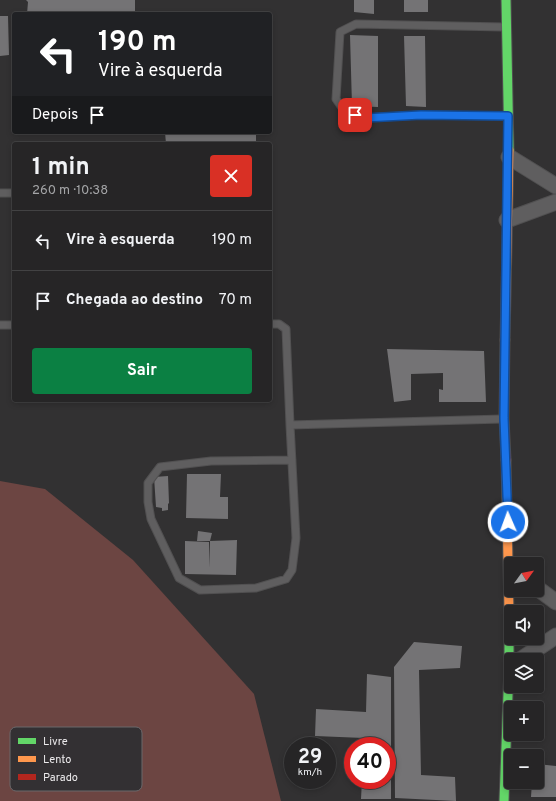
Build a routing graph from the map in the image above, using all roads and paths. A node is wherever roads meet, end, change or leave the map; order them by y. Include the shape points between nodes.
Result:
1 (506, 0) edge
2 (506, 27) junction
3 (508, 116) junction
4 (509, 157) junction
5 (556, 186) edge
6 (0, 193) edge
7 (12, 193) edge
8 (556, 202) edge
9 (507, 220) junction
10 (272, 324) edge
11 (0, 325) edge
12 (12, 325) edge
13 (504, 418) junction
14 (290, 425) junction
15 (292, 460) junction
16 (509, 551) junction
17 (513, 557) edge
18 (544, 593) edge
19 (556, 602) edge
20 (556, 636) edge
21 (513, 653) edge
22 (530, 653) edge
23 (511, 693) edge
24 (504, 801) edge

1 - 2 street
2 - 3 street
2 - 3 lane via 356,24 340,32 336,99 345,112 365,118 421,115
3 - 4 street
4 - 5 street
4 - 9 street
6 - 7 lane
8 - 9 street
9 - 13 street
10 - 14 lane via 279,324 286,329
11 - 12 lane
13 - 14 lane
13 - 16 street
14 - 15 lane
15 - 15 lane via 296,538 292,570 286,579 256,588 200,590 179,578 151,519 148,502 148,483 160,467 211,461
16 - 17 street
16 - 21 street
18 - 19 street
20 - 22 street
23 - 24 street

